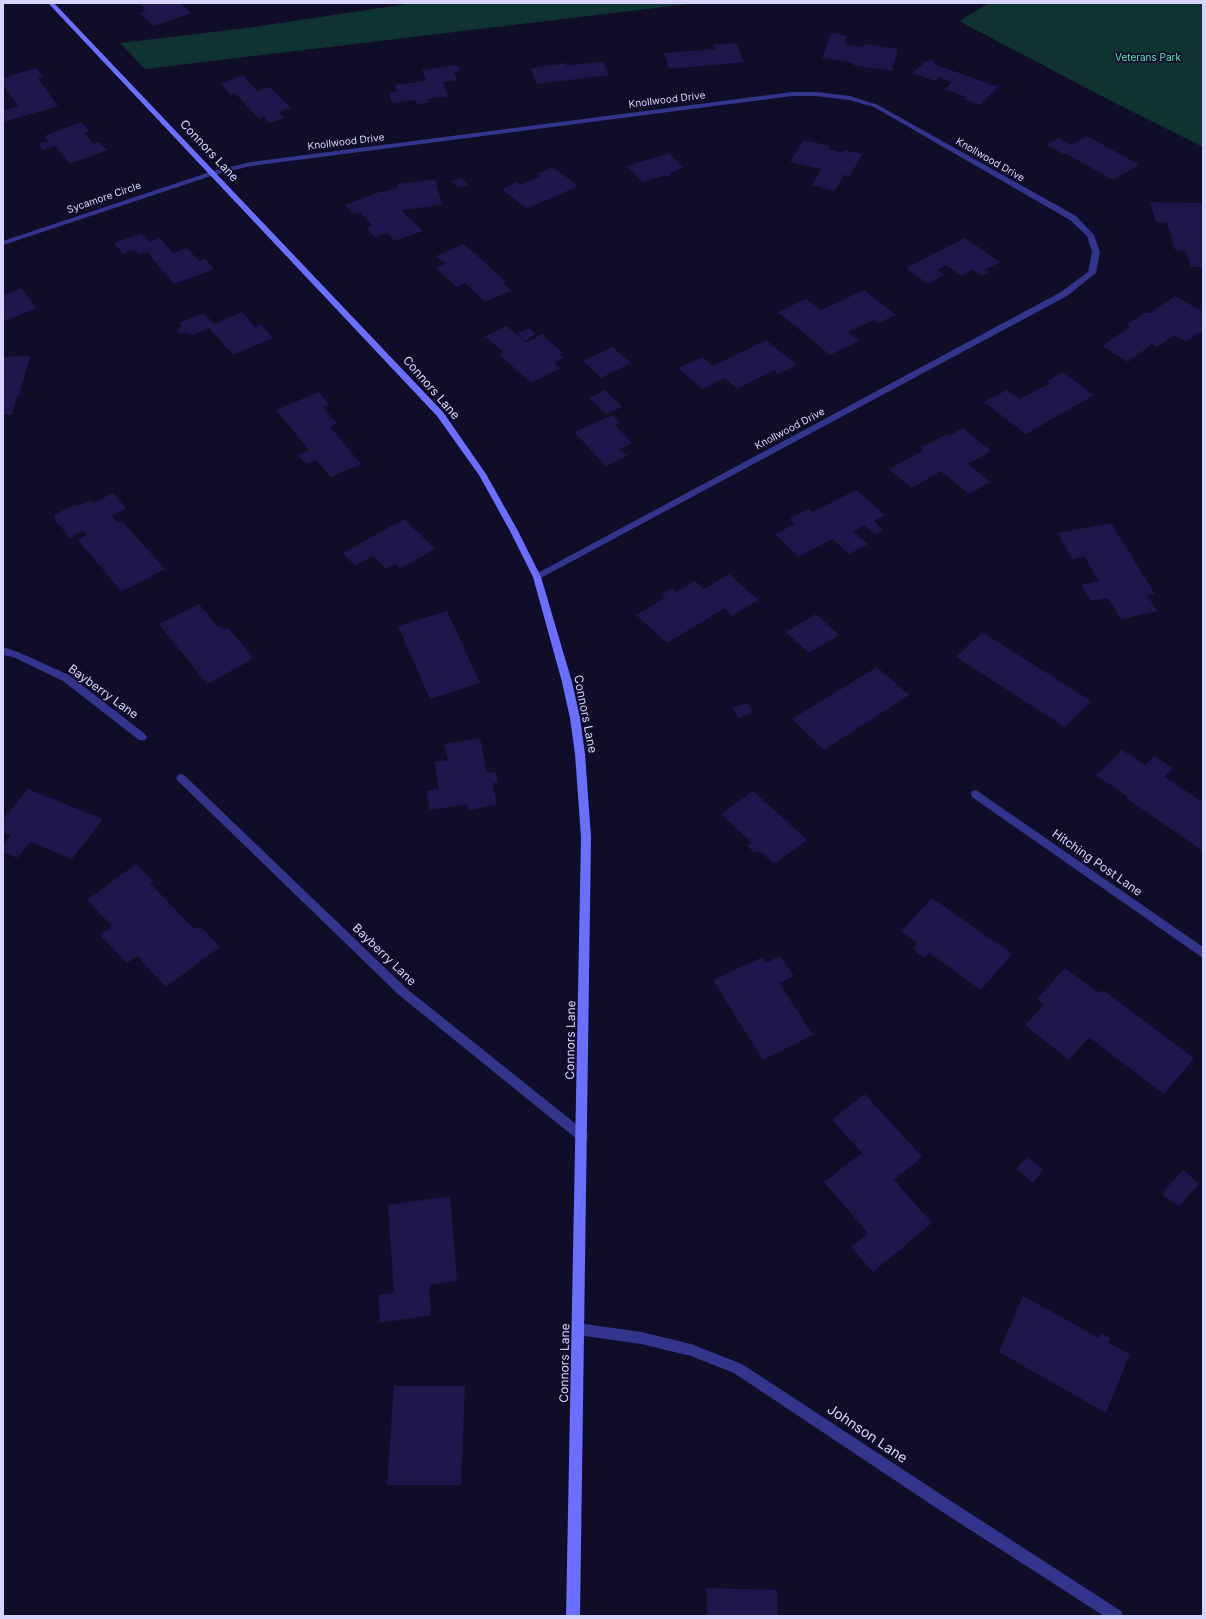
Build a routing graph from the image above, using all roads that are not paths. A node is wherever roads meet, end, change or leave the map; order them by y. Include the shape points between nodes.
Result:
1 (51, 3) edge
2 (212, 173) junction
3 (3, 243) edge
4 (537, 577) junction
5 (3, 651) edge
6 (142, 737) dead end
7 (181, 778) dead end
8 (976, 794) dead end
9 (1203, 953) edge
10 (582, 1136) junction
11 (578, 1329) junction
12 (573, 1616) edge
13 (1116, 1616) edge

1 - 2 street, Connors Lane
2 - 3 street, Sycamore Circle
2 - 4 street, Connors Lane via 440,414 482,474
2 - 4 street, Knollwood Drive via 251,164 784,95 816,94 850,98 876,106 1073,218 1090,235 1096,252 1092,273 1064,294
4 - 10 street, Connors Lane via 575,718 584,792 587,873
5 - 6 street, Bayberry Lane via 66,678
7 - 10 street, Bayberry Lane via 404,992
8 - 9 street, Hitching Post Lane
10 - 11 street, Connors Lane
11 - 12 street, Connors Lane
11 - 13 street, Johnson Lane via 641,1338 691,1350 738,1368

